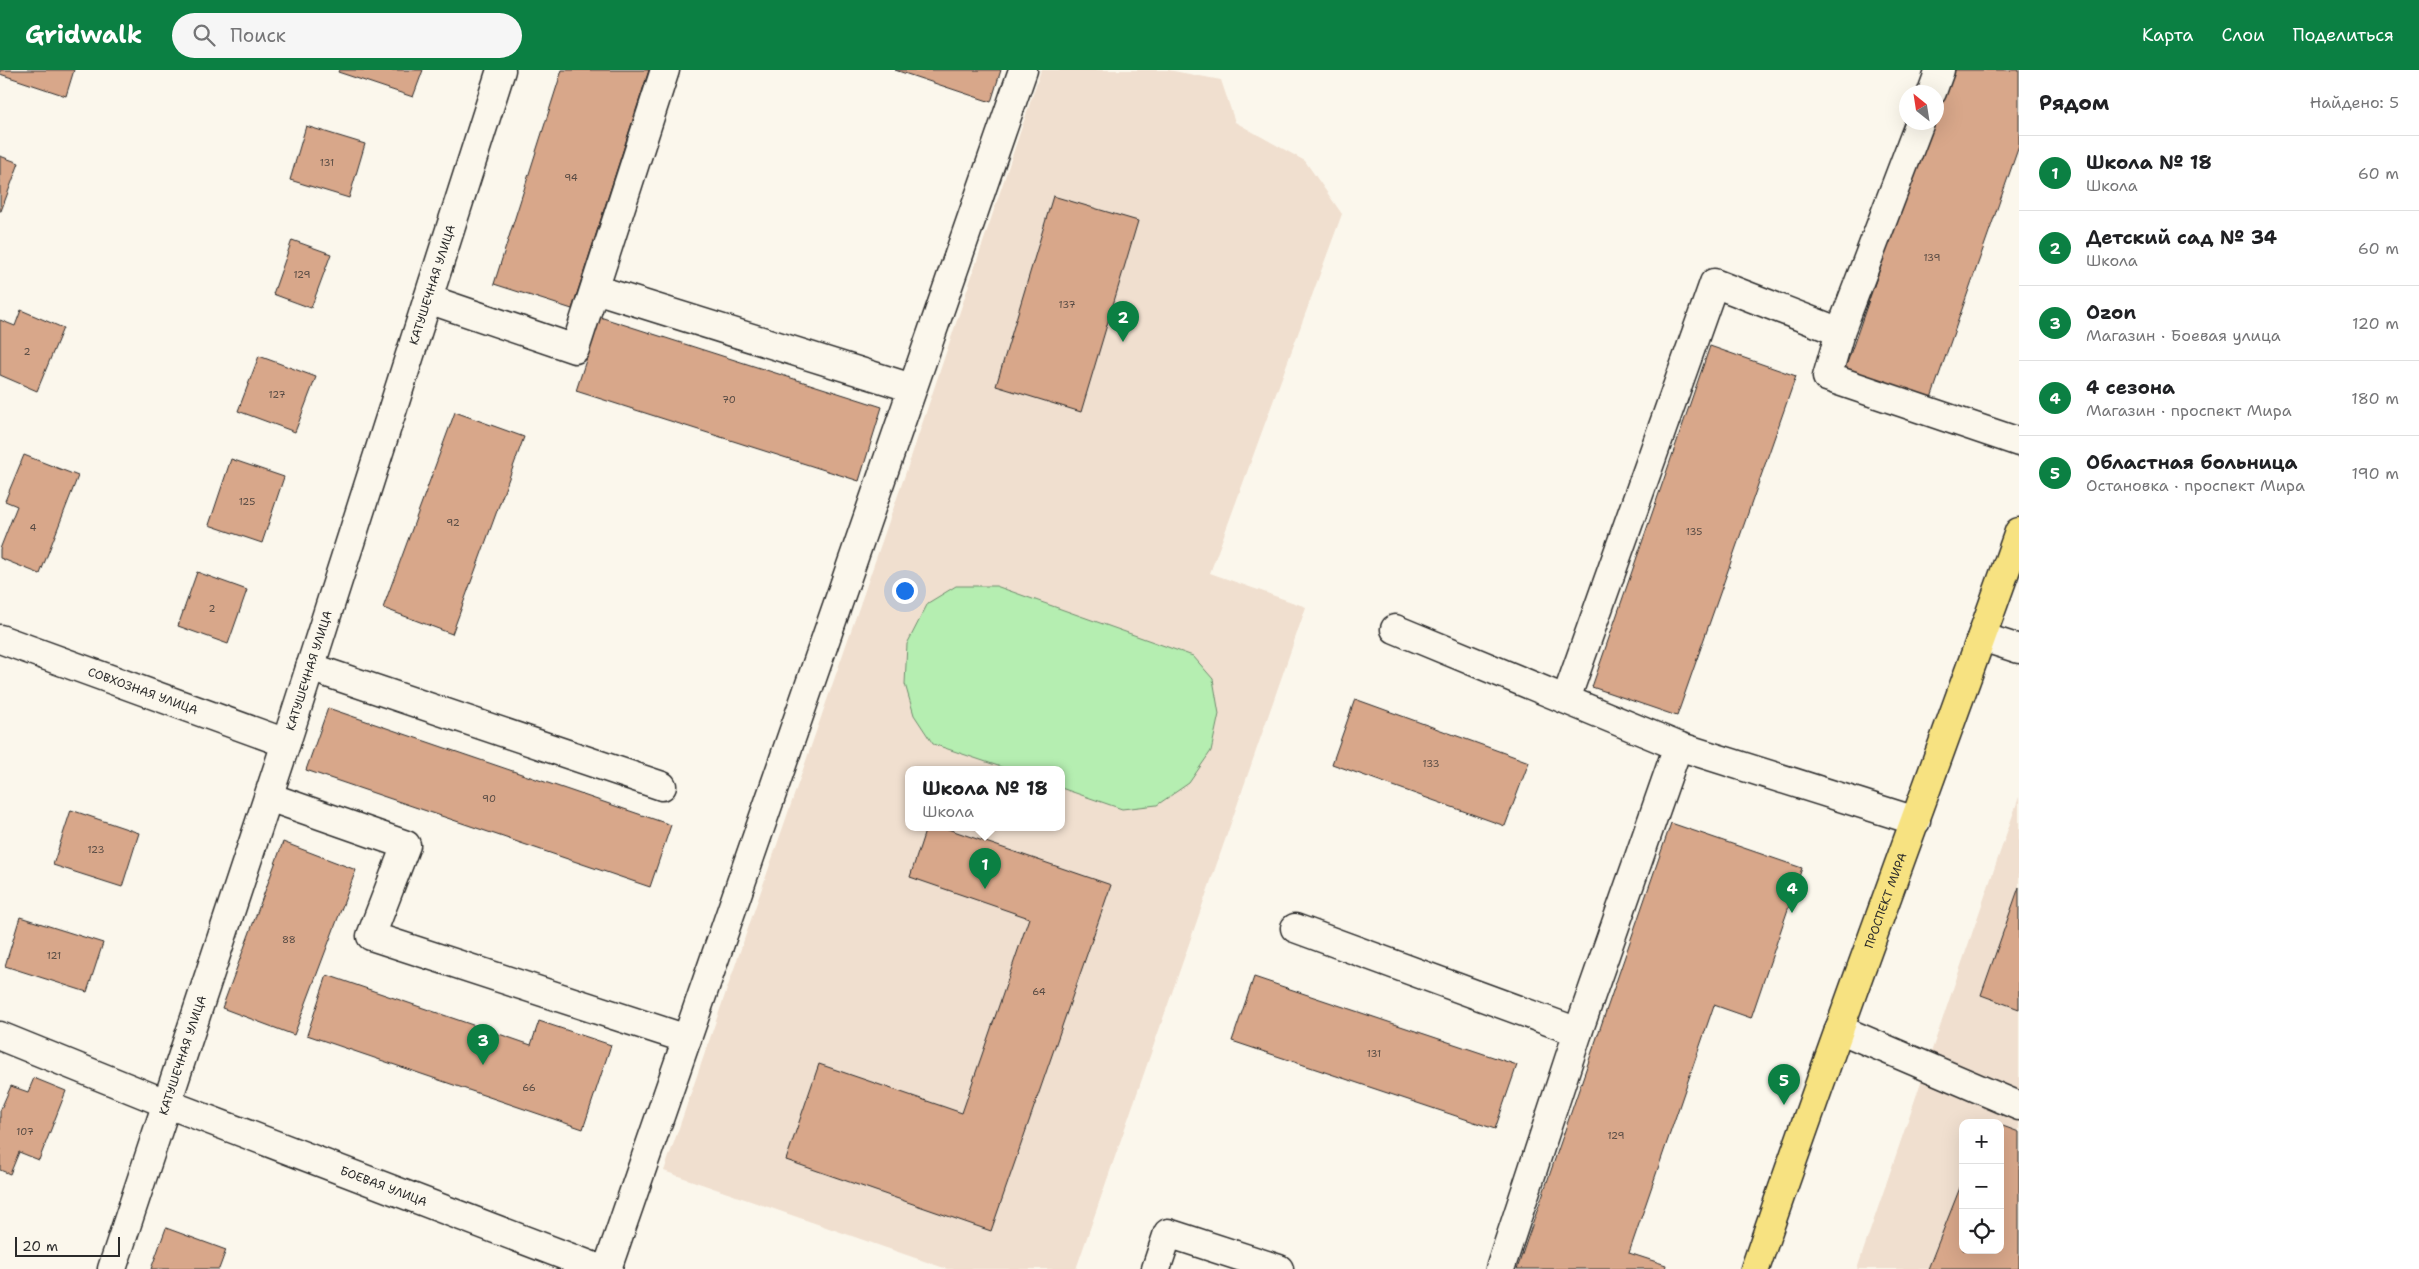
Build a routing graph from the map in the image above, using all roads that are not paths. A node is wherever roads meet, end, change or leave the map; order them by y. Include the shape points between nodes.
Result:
1 (501, 70) edge
2 (665, 70) edge
3 (1023, 70) edge
4 (1940, 70) edge
5 (1935, 85) edge
6 (1917, 130) edge
7 (595, 289) junction
8 (428, 299) junction
9 (1840, 332) junction
10 (912, 388) junction
11 (2019, 442) edge
12 (2019, 532) edge
13 (1394, 629) dead end
14 (1982, 637) junction
15 (0, 639) edge
16 (2019, 649) edge
17 (310, 668) junction
18 (1566, 700) junction
19 (286, 743) junction
20 (1678, 746) junction
21 (662, 786) dead end
22 (269, 797) junction
23 (1916, 821) junction
24 (1295, 928) dead end
25 (1839, 1029) junction
26 (1578, 1032) junction
27 (0, 1036) edge
28 (687, 1039) junction
29 (168, 1104) junction
30 (2019, 1106) edge
31 (112, 1269) edge
32 (600, 1269) edge
33 (607, 1269) edge
34 (1156, 1269) edge
35 (1279, 1269) edge
36 (1500, 1269) edge
37 (1755, 1269) edge

1 - 8 street, КАТУШЕЧНАЯ УЛИЦА
2 - 7 street
3 - 10 street
4 - 5 street
6 - 9 street
7 - 8 street via 575,349
7 - 10 street
8 - 17 street, КАТУШЕЧНАЯ УЛИЦА
9 - 11 street via 1827,377
9 - 18 street via 1714,283
10 - 28 street
12 - 14 main road, ПРОСПЕКТ МИРА
13 - 18 street
14 - 16 street
14 - 23 main road, ПРОСПЕКТ МИРА
15 - 19 street, СОВХОЗНАЯ УЛИЦА
17 - 19 street, КАТУШЕЧНАЯ УЛИЦА
17 - 21 street
18 - 20 street
19 - 22 street, КАТУШЕЧНАЯ УЛИЦА
20 - 23 street
20 - 26 street
22 - 28 street via 406,845 371,936
22 - 29 street, КАТУШЕЧНАЯ УЛИЦА
23 - 25 main road, ПРОСПЕКТ МИРА
24 - 26 street
25 - 30 street
25 - 37 main road, ПРОСПЕКТ МИРА
26 - 36 street
27 - 29 street, БОЕВАЯ УЛИЦА
28 - 33 street
29 - 31 street, КАТУШЕЧНАЯ УЛИЦА
29 - 32 street, БОЕВАЯ УЛИЦА
34 - 35 street via 1168,1233

